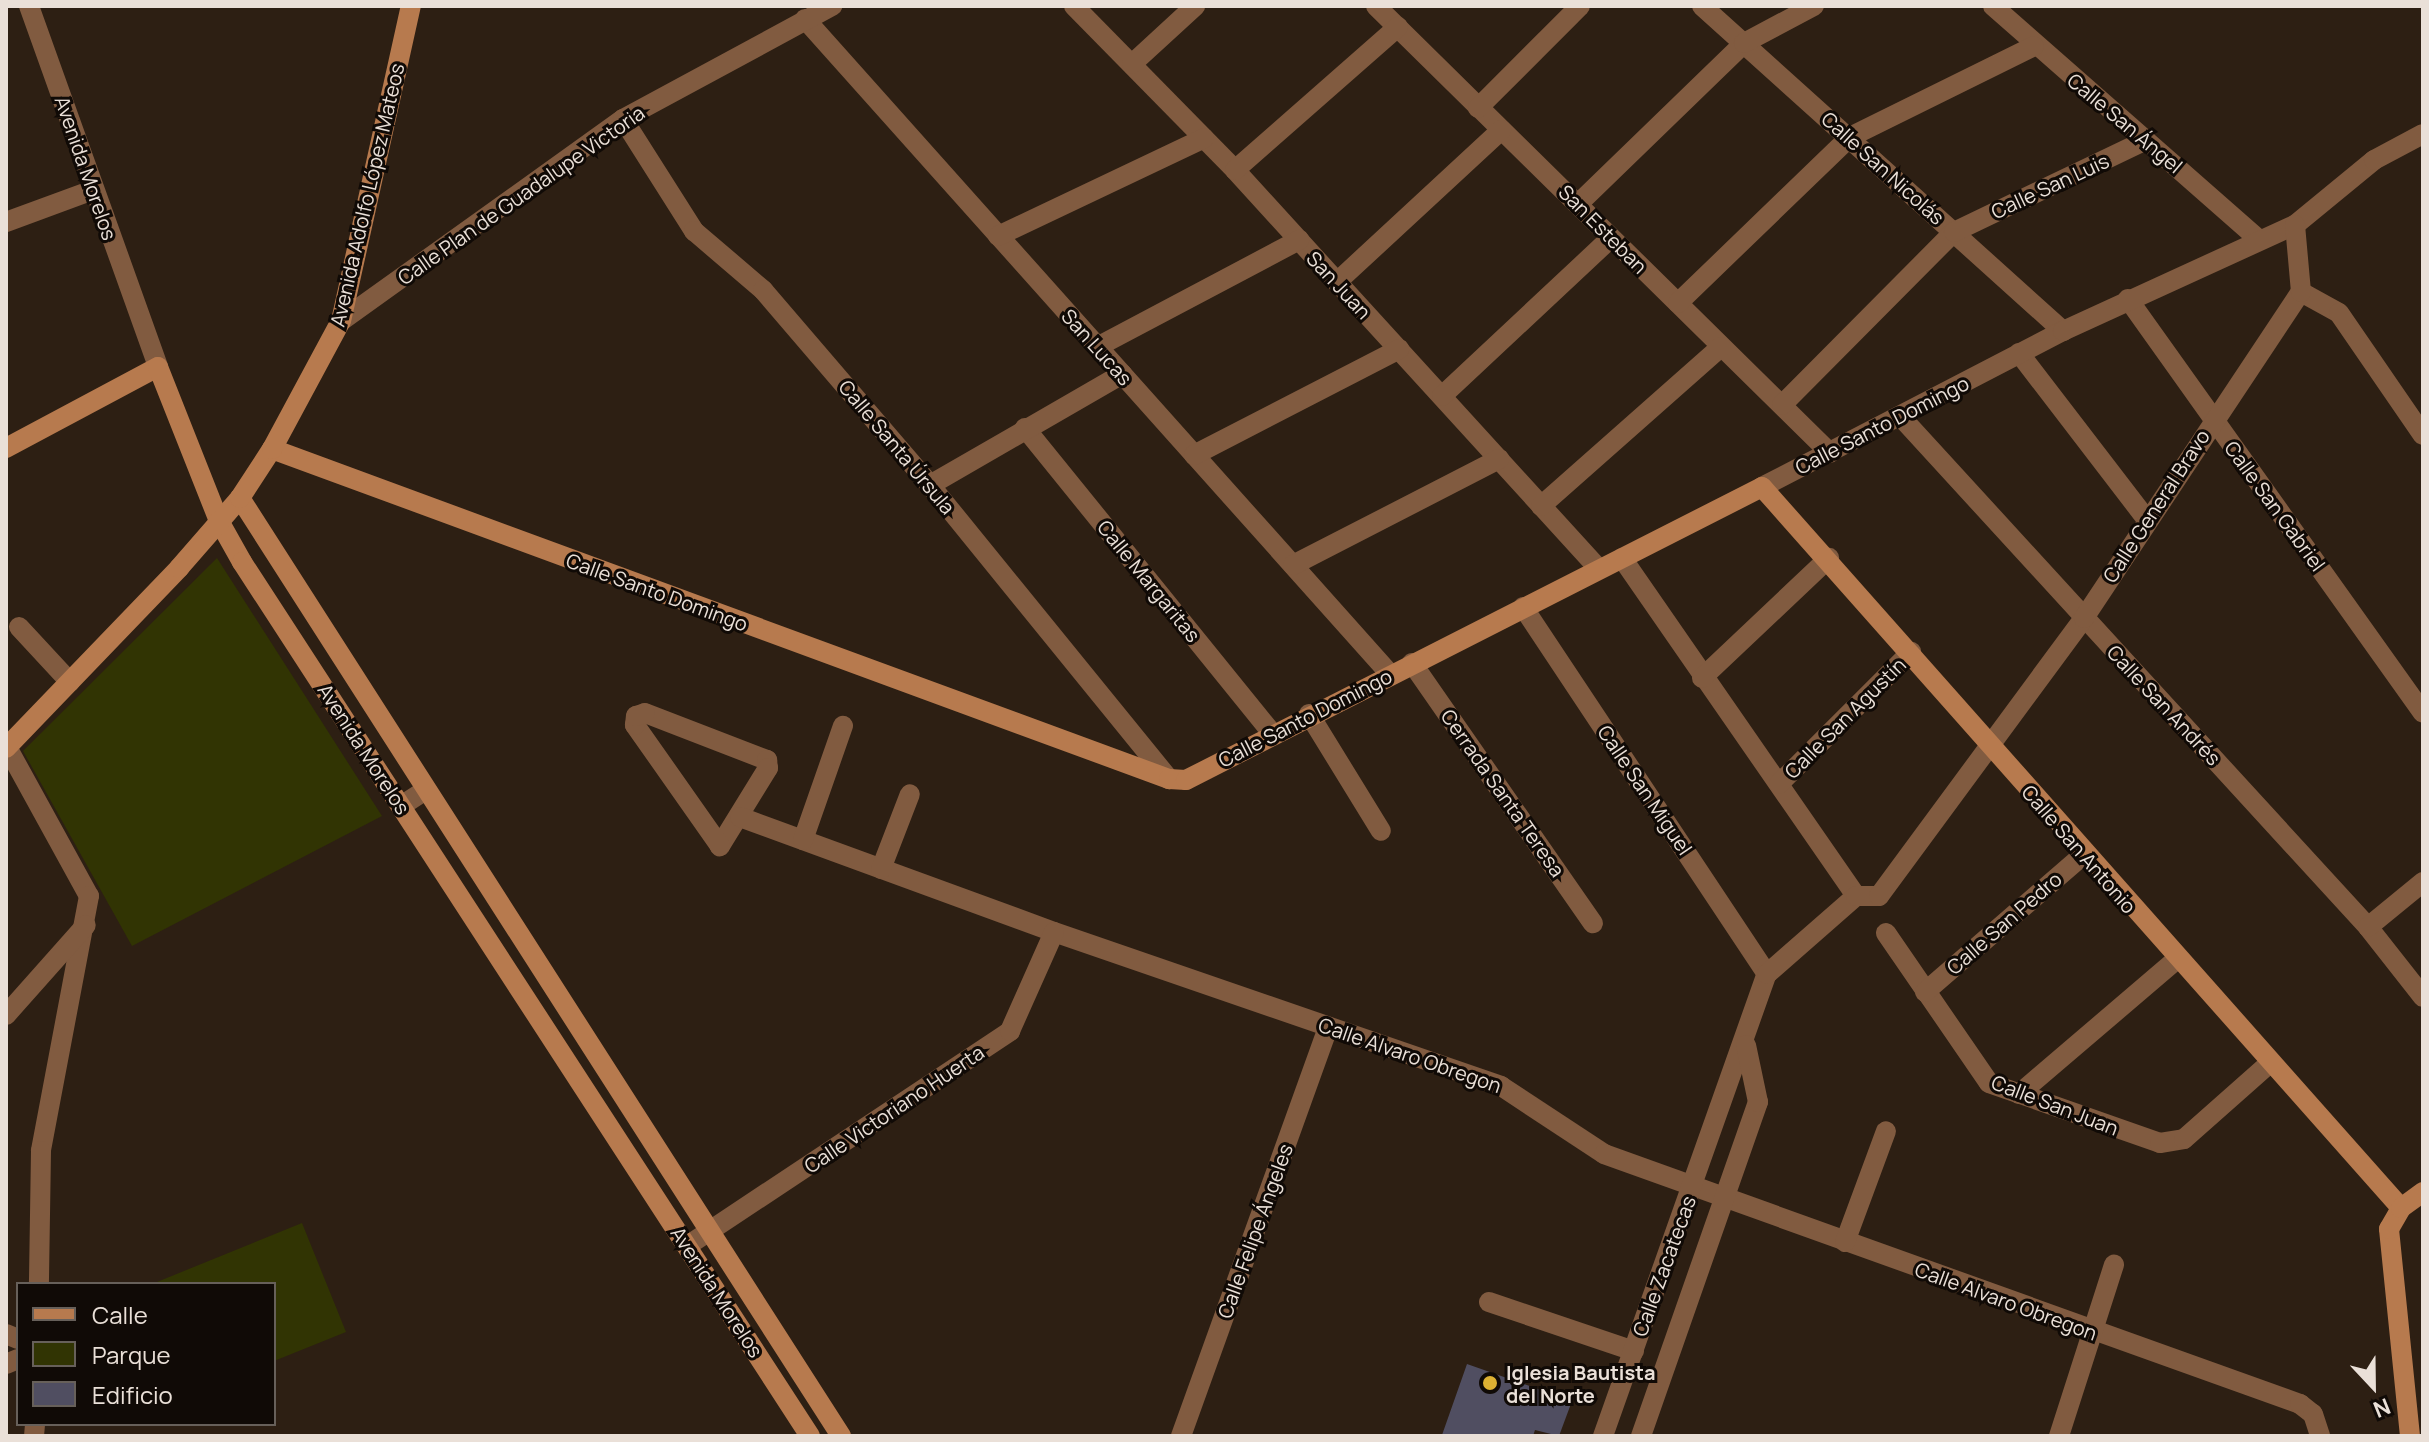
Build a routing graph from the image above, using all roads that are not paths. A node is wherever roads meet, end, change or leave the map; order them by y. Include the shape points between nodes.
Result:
1 (29, 6) edge
2 (411, 6) edge
3 (832, 6) edge
4 (1074, 6) edge
5 (1195, 6) edge
6 (1377, 6) edge
7 (1580, 6) edge
8 (1702, 6) edge
9 (1814, 6) edge
10 (1993, 6) edge
11 (805, 19) junction
12 (1398, 27) junction
13 (1744, 43) junction
14 (2034, 46) junction
15 (1132, 64) junction
16 (1478, 108) junction
17 (623, 119) junction
18 (1501, 130) junction
19 (2423, 134) edge
20 (1850, 137) junction
21 (1204, 138) junction
22 (2146, 140) junction
23 (1235, 170) junction
24 (93, 190) junction
25 (1578, 204) junction
26 (6, 222) edge
27 (2295, 225) junction
28 (1954, 232) junction
29 (998, 236) junction
30 (1611, 238) junction
31 (2258, 239) junction
32 (1299, 240) junction
33 (1337, 282) junction
34 (2301, 292) junction
35 (2128, 299) junction
36 (1678, 303) junction
37 (341, 321) junction
38 (2063, 331) junction
39 (1097, 347) junction
40 (1721, 347) junction
41 (1399, 349) junction
42 (2019, 353) junction
43 (158, 367) junction
44 (1122, 374) junction
45 (1442, 396) junction
46 (1782, 405) junction
47 (1901, 417) junction
48 (2212, 418) junction
49 (1025, 428) junction
50 (2423, 435) edge
51 (6, 448) edge
52 (272, 449) junction
53 (1830, 453) junction
54 (1194, 455) junction
55 (1499, 459) junction
56 (930, 485) junction
57 (1762, 487) junction
58 (240, 498) junction
59 (1541, 506) junction
60 (2147, 520) junction
61 (219, 521) junction
62 (1622, 558) junction
63 (1829, 558) junction
64 (1293, 565) junction
65 (1599, 569) junction
66 (1523, 607) junction
67 (2084, 618) junction
68 (19, 627) dead end
69 (1911, 652) junction
70 (1412, 663) junction
71 (1390, 674) junction
72 (1702, 678) junction
73 (70, 682) junction
74 (2423, 713) edge
75 (1309, 714) junction
76 (843, 726) dead end
77 (1272, 733) junction
78 (6, 747) edge
79 (1990, 748) junction
80 (1169, 779) junction
81 (1779, 784) junction
82 (426, 790) junction
83 (910, 794) dead end
84 (401, 806) junction
85 (740, 817) junction
86 (1381, 831) dead end
87 (803, 840) junction
88 (2083, 855) junction
89 (881, 869) junction
90 (2423, 882) edge
91 (1865, 898) junction
92 (1593, 923) dead end
93 (86, 925) junction
94 (2368, 927) junction
95 (1054, 932) junction
96 (1886, 933) dead end
97 (2177, 959) junction
98 (1767, 974) junction
99 (1925, 992) junction
100 (2423, 997) edge
101 (6, 1015) edge
102 (1328, 1027) junction
103 (1746, 1045) junction
104 (2270, 1063) junction
105 (2019, 1094) junction
106 (1886, 1131) dead end
107 (1693, 1186) junction
108 (2423, 1192) edge
109 (1724, 1197) junction
110 (2401, 1208) junction
111 (708, 1231) junction
112 (1845, 1242) junction
113 (687, 1246) junction
114 (2114, 1265) dead end
115 (39, 1282) edge
116 (1489, 1302) dead end
117 (1644, 1321) junction
118 (1677, 1332) junction
119 (2095, 1334) junction
120 (1634, 1351) junction
121 (2416, 1409) edge
122 (810, 1436) edge
123 (841, 1436) edge
124 (1181, 1436) edge
125 (1603, 1436) edge
126 (1641, 1436) edge
127 (2059, 1436) edge
128 (2320, 1436) edge
129 (2410, 1436) edge

1 - 24 street, Avenida Morelos
2 - 37 main road, Avenida Adolfo López Mateos
3 - 11 street, Calle Plan de Guadalupe Victoria
4 - 15 street, San Juan
5 - 15 street
6 - 12 street, San Esteban
7 - 16 street
8 - 13 street, Calle San Nicolás
9 - 13 street
10 - 14 street, Calle San Ángel
11 - 17 street, Calle Plan de Guadalupe Victoria
11 - 29 street, San Lucas
12 - 16 street, San Esteban
12 - 23 street
13 - 20 street, Calle San Nicolás
13 - 25 street
14 - 20 street
14 - 22 street, Calle San Ángel
15 - 21 street, San Juan
16 - 18 street, San Esteban
17 - 37 street, Calle Plan de Guadalupe Victoria
17 - 56 street, Calle Santa Úrsula via 694,231 763,290
18 - 25 street, San Esteban
18 - 33 street
19 - 27 street via 2374,160
20 - 28 street, Calle San Nicolás
20 - 36 street
21 - 23 street, San Juan
21 - 29 street
22 - 28 street, Calle San Luis
22 - 31 street, Calle San Ángel
23 - 32 street, San Juan
24 - 26 street
24 - 43 street, Avenida Morelos
25 - 30 street, San Esteban
27 - 31 street, Calle Santo Domingo
27 - 34 street
28 - 38 street, Calle San Nicolás
28 - 46 street, Calle San Luis
29 - 39 street, San Lucas
30 - 36 street, San Esteban
30 - 45 street
31 - 35 street, Calle Santo Domingo
32 - 33 street, San Juan
32 - 39 street
33 - 41 street, San Juan
34 - 48 street, Calle General Bravo
34 - 50 street via 2339,313
35 - 38 street, Calle Santo Domingo
35 - 48 street, Calle San Gabriel
36 - 40 street, San Esteban
37 - 52 main road, Avenida Adolfo López Mateos
38 - 42 street, Calle Santo Domingo
39 - 44 street, San Lucas
40 - 46 street, San Esteban
40 - 59 street
41 - 45 street, San Juan
41 - 54 street
42 - 47 street, Calle Santo Domingo
42 - 60 street
43 - 51 main road
43 - 61 main road, Avenida Morelos
44 - 49 street
44 - 54 street, San Lucas
45 - 55 street, San Juan
46 - 53 street, San Esteban
47 - 53 street, Calle Santo Domingo
47 - 67 street, Calle San Andrés
48 - 60 street, Calle General Bravo
48 - 74 street, Calle San Gabriel
49 - 56 street
49 - 77 street, Calle Margaritas
52 - 58 main road, Avenida Adolfo López Mateos
52 - 80 main road, Calle Santo Domingo
53 - 57 street, Calle Santo Domingo
54 - 64 street, San Lucas
55 - 59 street, San Juan
55 - 64 street
56 - 80 street, Calle Santa Úrsula
57 - 62 main road, Calle Santo Domingo
57 - 63 main road, Calle San Antonio
58 - 61 main road, Avenida Adolfo López Mateos
58 - 82 main road, Avenida Morelos
59 - 65 street, San Juan
60 - 67 street, Calle General Bravo
61 - 73 main road, Avenida Adolfo López Mateos
61 - 84 main road, Avenida Morelos
62 - 65 main road, Calle Santo Domingo
62 - 72 street
63 - 69 main road, Calle San Antonio
63 - 72 street
64 - 71 street, San Lucas
65 - 66 main road, Calle Santo Domingo
66 - 70 main road, Calle Santo Domingo
66 - 98 street, Calle San Miguel
67 - 79 street, Calle General Bravo
67 - 94 street, Calle San Andrés
68 - 73 street
69 - 79 main road, Calle San Antonio
69 - 81 street, Calle San Agustín
70 - 71 main road, Calle Santo Domingo
70 - 92 street, Cerrada Santa Teresa
71 - 75 main road, Calle Santo Domingo
72 - 81 street
73 - 78 main road, Avenida Adolfo López Mateos
75 - 77 main road, Calle Santo Domingo
75 - 86 street
76 - 87 street
77 - 80 main road, Calle Santo Domingo via 1186,780
78 - 93 street via 81,877 89,896
79 - 88 main road, Calle San Antonio
79 - 91 street, Calle General Bravo
81 - 91 street
82 - 84 street
82 - 111 main road, Avenida Morelos
83 - 89 street
84 - 113 main road, Avenida Morelos
85 - 85 street via 767,760 645,713 636,716 635,725 712,841 720,846 726,842
85 - 87 street, Calle Alvaro Obregon
87 - 89 street, Calle Alvaro Obregon
88 - 97 main road, Calle San Antonio
88 - 99 street, Calle San Pedro
89 - 95 street, Calle Alvaro Obregon
90 - 94 street
91 - 98 street, Calle General Bravo
93 - 101 street
93 - 115 street via 41,1151
94 - 100 street, Calle San Andrés
95 - 102 street, Calle Alvaro Obregon
95 - 111 street, Calle Victoriano Huerta via 1010,1031
96 - 99 street, Calle San Juan
97 - 104 main road, Calle San Antonio
97 - 105 street
98 - 103 street, Calle Zacatecas
99 - 105 street, Calle San Juan via 1979,1074
102 - 107 street, Calle Alvaro Obregon via 1501,1086 1604,1154
102 - 124 street, Calle Felipe Ángeles
103 - 107 street, Calle Zacatecas
103 - 109 street, Calle Zacatecas via 1758,1102
104 - 105 street, Calle San Juan via 2172,1144
104 - 110 main road, Calle San Antonio
106 - 112 street
107 - 109 street, Calle Alvaro Obregon
107 - 117 street, Calle Zacatecas
108 - 110 main road
109 - 112 street, Calle Alvaro Obregon
109 - 118 street, Calle Zacatecas
110 - 121 main road via 2389,1229
111 - 113 street, Calle Victoriano Huerta
111 - 123 main road, Avenida Morelos
112 - 119 street, Calle Alvaro Obregon
113 - 122 main road, Avenida Morelos
114 - 119 street
116 - 120 street
117 - 118 street
117 - 120 street, Calle Zacatecas
118 - 126 street, Calle Zacatecas
119 - 127 street
119 - 128 street, Calle Alvaro Obregon via 2300,1404 2313,1414
120 - 125 street, Calle Zacatecas
121 - 129 main road

